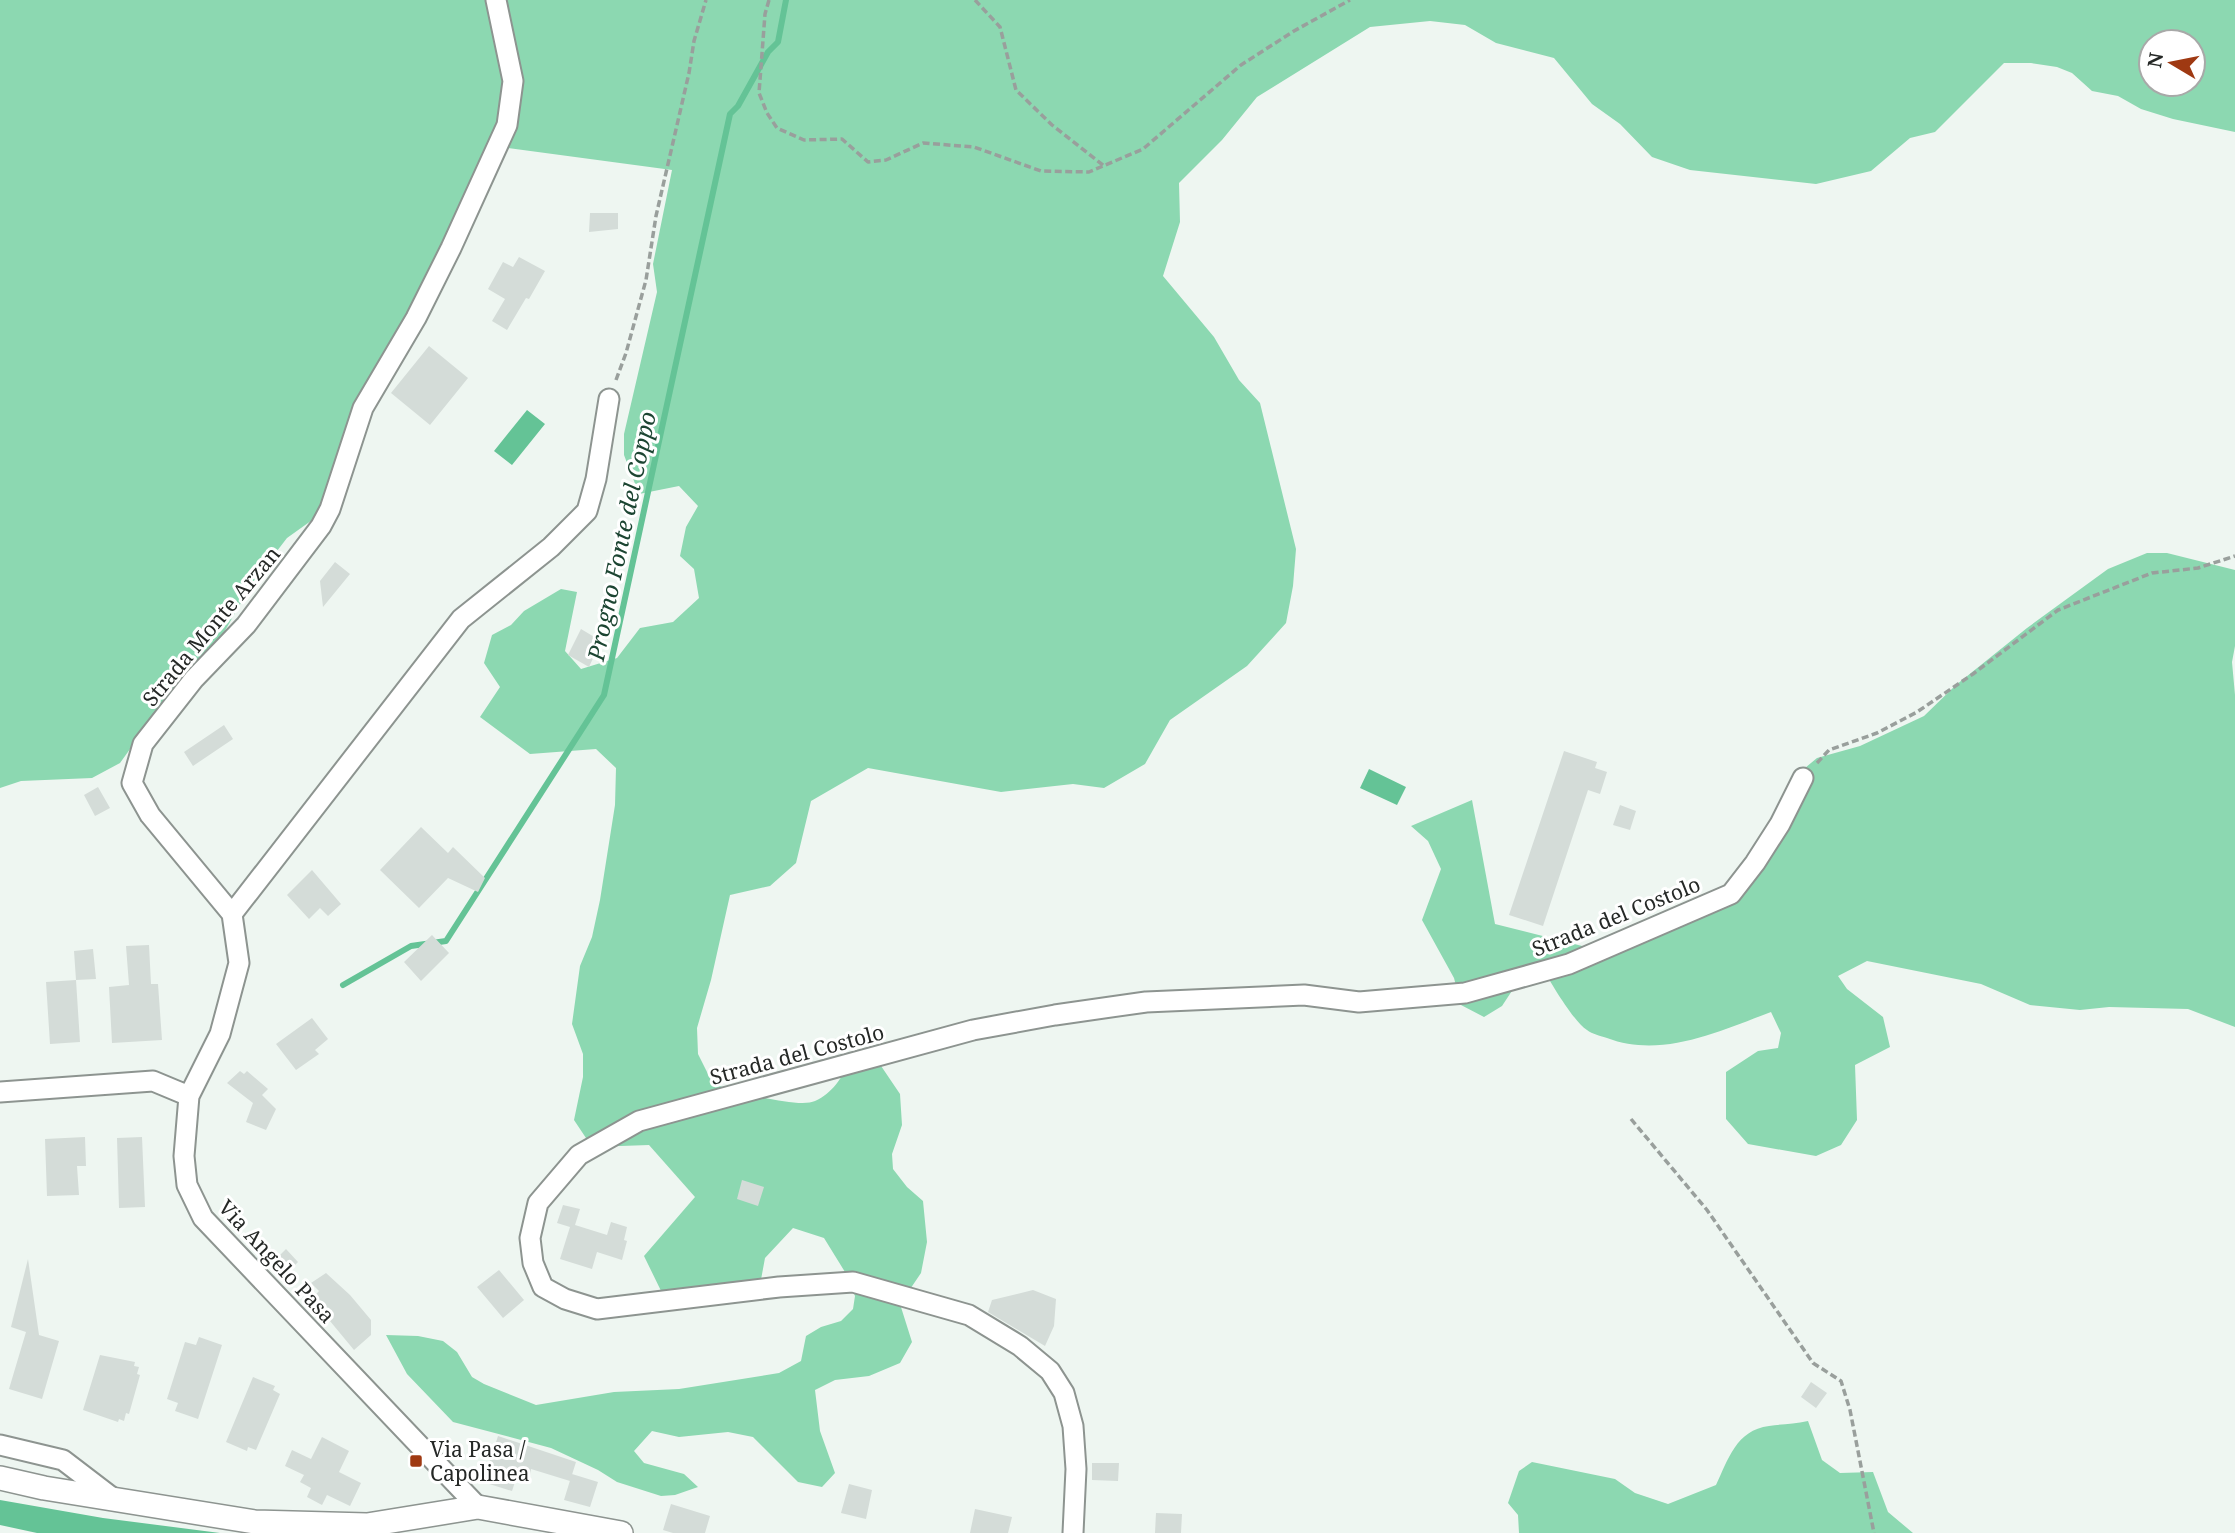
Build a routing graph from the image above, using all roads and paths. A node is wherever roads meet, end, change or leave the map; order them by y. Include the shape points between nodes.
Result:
1 (496, 0) edge
2 (706, 0) edge
3 (769, 0) edge
4 (975, 0) edge
5 (1350, 0) edge
6 (1104, 166) junction
7 (609, 399) joint
8 (2235, 556) edge
9 (1803, 778) joint
10 (232, 914) junction
11 (0, 1092) edge
12 (190, 1096) junction
13 (1631, 1119) dead end
14 (0, 1445) edge
15 (0, 1478) edge
16 (115, 1500) junction
17 (478, 1507) junction
18 (542, 1526) edge
19 (621, 1533) edge
20 (1073, 1533) edge
21 (1874, 1533) edge

1 - 10 street, Strada Monte Arzan via 513,81 506,125 416,318 363,408 330,509 246,625 194,679 143,744 132,783 150,815
2 - 7 path via 656,216 646,280
3 - 6 path via 759,93 777,128 804,140 842,139 868,162 886,160 923,143 974,147 1041,171 1089,172
4 - 6 path via 1000,27 1016,90
5 - 6 path via 1241,65 1143,149
7 - 10 street via 587,511 551,547 461,619
8 - 9 path via 2197,568 2152,573 2058,611 1917,712 1829,750
9 - 20 street, Strada del Costolo via 1780,824 1731,894 1569,964 1465,993 1359,1002 1304,995 1146,1002 973,1030 639,1121 579,1155 538,1203 530,1238 533,1263 543,1287 597,1309 853,1282 970,1315 997,1330 1050,1371 1064,1392 1073,1426 1076,1469
10 - 12 street via 239,963 220,1034
11 - 12 street via 153,1081
12 - 17 street, Via Angelo Pasa via 184,1156 187,1185 202,1218
13 - 21 path via 1707,1210 1813,1363 1842,1381
14 - 16 street via 63,1460
15 - 16 street
16 - 17 street via 255,1522 367,1525
17 - 18 street
18 - 19 street

